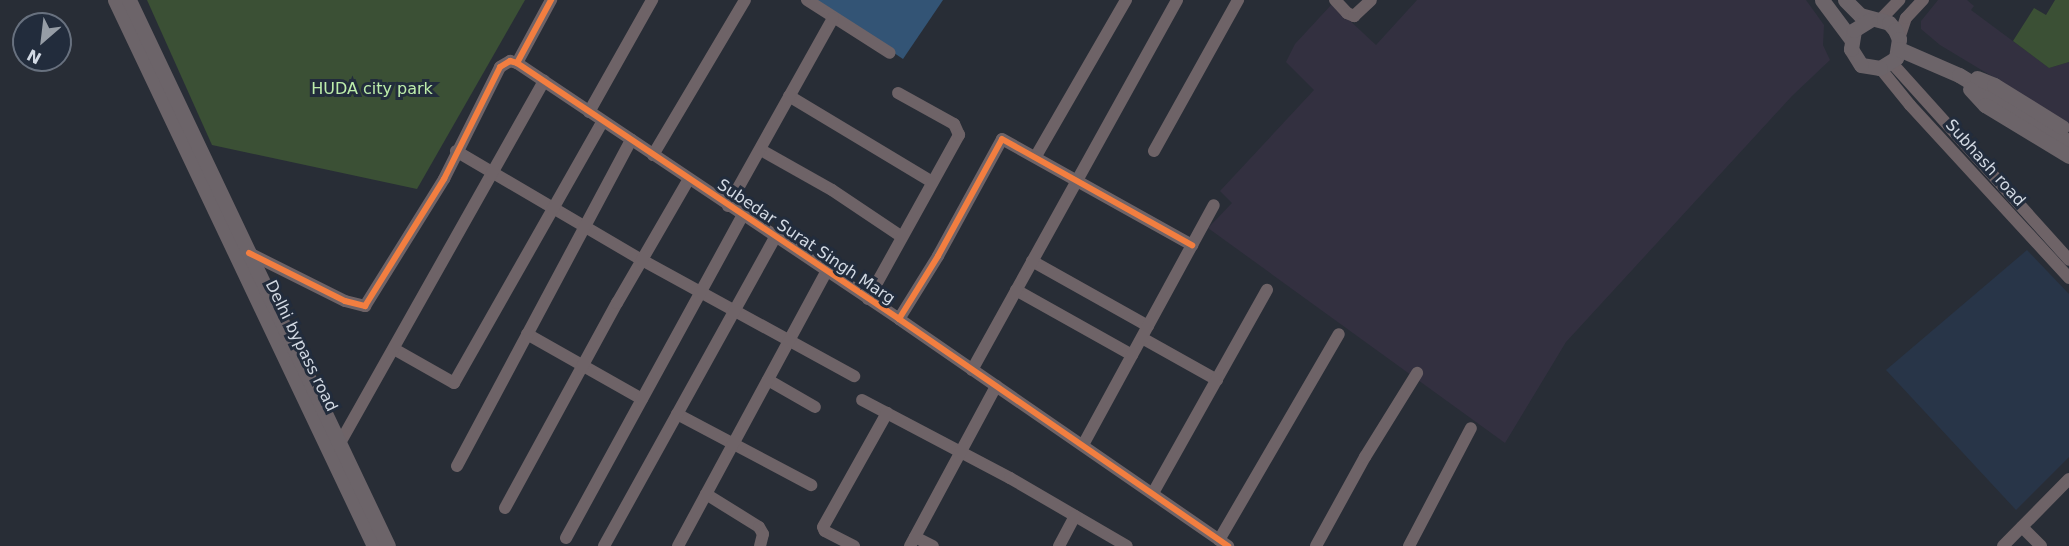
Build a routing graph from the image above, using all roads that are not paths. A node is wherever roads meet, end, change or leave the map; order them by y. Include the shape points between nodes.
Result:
1 (115, 0) edge
2 (129, 0) edge
3 (551, 0) edge
4 (652, 0) edge
5 (746, 0) edge
6 (807, 0) edge
7 (1126, 0) edge
8 (1177, 0) edge
9 (1238, 0) edge
10 (1335, 0) edge
11 (1371, 0) edge
12 (1822, 0) edge
13 (1845, 0) edge
14 (1899, 0) edge
15 (1923, 0) edge
16 (833, 18) junction
17 (1875, 20) junction
18 (1851, 39) junction
19 (890, 53) dead end
20 (1892, 54) junction
21 (517, 63) junction
22 (1959, 75) junction
23 (544, 81) junction
24 (898, 93) dead end
25 (789, 96) junction
26 (589, 112) junction
27 (1939, 118) junction
28 (603, 121) junction
29 (1930, 128) junction
30 (2069, 131) edge
31 (631, 140) junction
32 (2069, 142) edge
33 (1966, 147) junction
34 (761, 150) junction
35 (1154, 151) dead end
36 (456, 152) junction
37 (653, 155) junction
38 (1955, 155) junction
39 (1036, 156) junction
40 (2069, 156) edge
41 (493, 173) junction
42 (689, 179) junction
43 (1077, 181) junction
44 (932, 182) junction
45 (1214, 205) dead end
46 (728, 206) junction
47 (553, 208) junction
48 (743, 215) junction
49 (585, 226) junction
50 (2038, 235) junction
51 (775, 237) junction
52 (902, 237) junction
53 (1192, 245) junction
54 (249, 253) junction
55 (642, 260) junction
56 (2069, 260) edge
57 (1032, 261) junction
58 (827, 271) junction
59 (2069, 279) edge
60 (1016, 290) junction
61 (1267, 290) dead end
62 (701, 292) junction
63 (868, 299) junction
64 (735, 310) junction
65 (899, 320) junction
66 (1148, 326) junction
67 (527, 334) junction
68 (1339, 334) dead end
69 (1142, 338) junction
70 (789, 340) junction
71 (394, 349) junction
72 (1132, 355) junction
73 (583, 366) junction
74 (972, 370) junction
75 (1417, 373) dead end
76 (854, 376) dead end
77 (768, 380) junction
78 (1217, 380) junction
79 (996, 386) junction
80 (642, 399) junction
81 (862, 400) dead end
82 (815, 407) dead end
83 (887, 413) junction
84 (677, 414) junction
85 (1471, 428) dead end
86 (734, 444) junction
87 (1083, 445) junction
88 (336, 450) junction
89 (961, 452) junction
90 (457, 466) dead end
91 (2069, 479) edge
92 (811, 485) dead end
93 (1153, 493) junction
94 (706, 494) junction
95 (505, 508) dead end
96 (1075, 516) junction
97 (2022, 527) junction
98 (566, 538) dead end
99 (912, 541) edge
100 (1224, 543) edge
101 (374, 546) edge
102 (388, 546) edge
103 (604, 546) edge
104 (678, 546) edge
105 (760, 546) edge
106 (854, 546) edge
107 (933, 546) edge
108 (1059, 546) edge
109 (1127, 546) edge
110 (1316, 546) edge
111 (1409, 546) edge
112 (2003, 546) edge
113 (2041, 546) edge

1 - 88 main road, Delhi bypass road
2 - 54 main road, Delhi bypass road
3 - 21 street
4 - 26 street
5 - 37 street
6 - 16 street
7 - 39 street
8 - 43 street
9 - 35 street
10 - 11 street via 1354,16
12 - 18 main road
13 - 17 main road
14 - 17 street
15 - 20 street via 1906,18
16 - 19 street
16 - 25 street
17 - 18 main road via 1854,30
17 - 20 main road via 1889,23
18 - 20 main road via 1854,58 1870,68
20 - 22 main road
20 - 27 street, Subhash road
20 - 29 street, Subhash road
21 - 23 street, Subedar Surat Singh Marg
21 - 36 street via 510,61 500,67
22 - 30 main road via 1994,85
22 - 32 main road
22 - 40 main road via 1985,105
23 - 26 street, Subedar Surat Singh Marg
23 - 41 street
24 - 44 street via 958,129 959,135
25 - 34 street
25 - 44 street
26 - 28 street, Subedar Surat Singh Marg
27 - 29 street
27 - 33 street, Subhash road
28 - 31 street, Subedar Surat Singh Marg
28 - 47 street
29 - 38 street, Subhash road
31 - 37 street, Subedar Surat Singh Marg
31 - 49 street
33 - 38 street
33 - 50 street, Subhash road
34 - 46 street
34 - 52 street via 832,190
36 - 41 street
36 - 54 street via 444,179 365,306 345,301
37 - 42 street, Subedar Surat Singh Marg
38 - 50 street, Subhash road
39 - 43 street
39 - 65 street via 1006,139 998,141 938,256
41 - 47 street
41 - 71 street
42 - 46 street, Subedar Surat Singh Marg
42 - 55 street
43 - 53 street
43 - 57 street
44 - 52 street
45 - 53 street
46 - 48 street, Subedar Surat Singh Marg
47 - 49 street
47 - 71 street via 454,382
48 - 51 street, Subedar Surat Singh Marg
48 - 62 street
49 - 55 street
49 - 67 street
50 - 56 street, Subhash road
50 - 59 street, Subhash road
51 - 58 street, Subedar Surat Singh Marg
51 - 64 street
52 - 63 street
53 - 66 street
54 - 88 main road, Delhi bypass road
55 - 62 street
55 - 73 street
57 - 60 street
57 - 66 street
58 - 63 street, Subedar Surat Singh Marg
58 - 70 street
60 - 72 street
60 - 74 street
61 - 78 street
62 - 64 street
62 - 80 street
63 - 65 street, Subedar Surat Singh Marg
64 - 70 street
64 - 84 street
65 - 74 street, Subedar Surat Singh Marg
66 - 69 street
67 - 73 street
67 - 90 street
68 - 100 street via 1302,394
69 - 72 street
69 - 78 street
70 - 76 street
70 - 77 street
71 - 88 street
72 - 87 street
73 - 80 street
73 - 95 street
74 - 79 street, Subedar Surat Singh Marg
75 - 110 street
77 - 82 street
77 - 86 street
78 - 93 street
79 - 87 street, Subedar Surat Singh Marg
79 - 89 street
80 - 98 street
81 - 83 street
83 - 89 street
83 - 106 street via 823,527
84 - 86 street
84 - 103 street
85 - 111 street
86 - 92 street
86 - 94 street
87 - 93 street, Subedar Surat Singh Marg
88 - 101 main road, Delhi bypass road
88 - 102 main road, Delhi bypass road
89 - 96 street
89 - 99 street
91 - 97 street
93 - 100 street, Subedar Surat Singh Marg
94 - 104 street
94 - 105 street via 759,527 763,534
96 - 108 street
96 - 109 street
97 - 112 street
97 - 113 street
99 - 107 street

